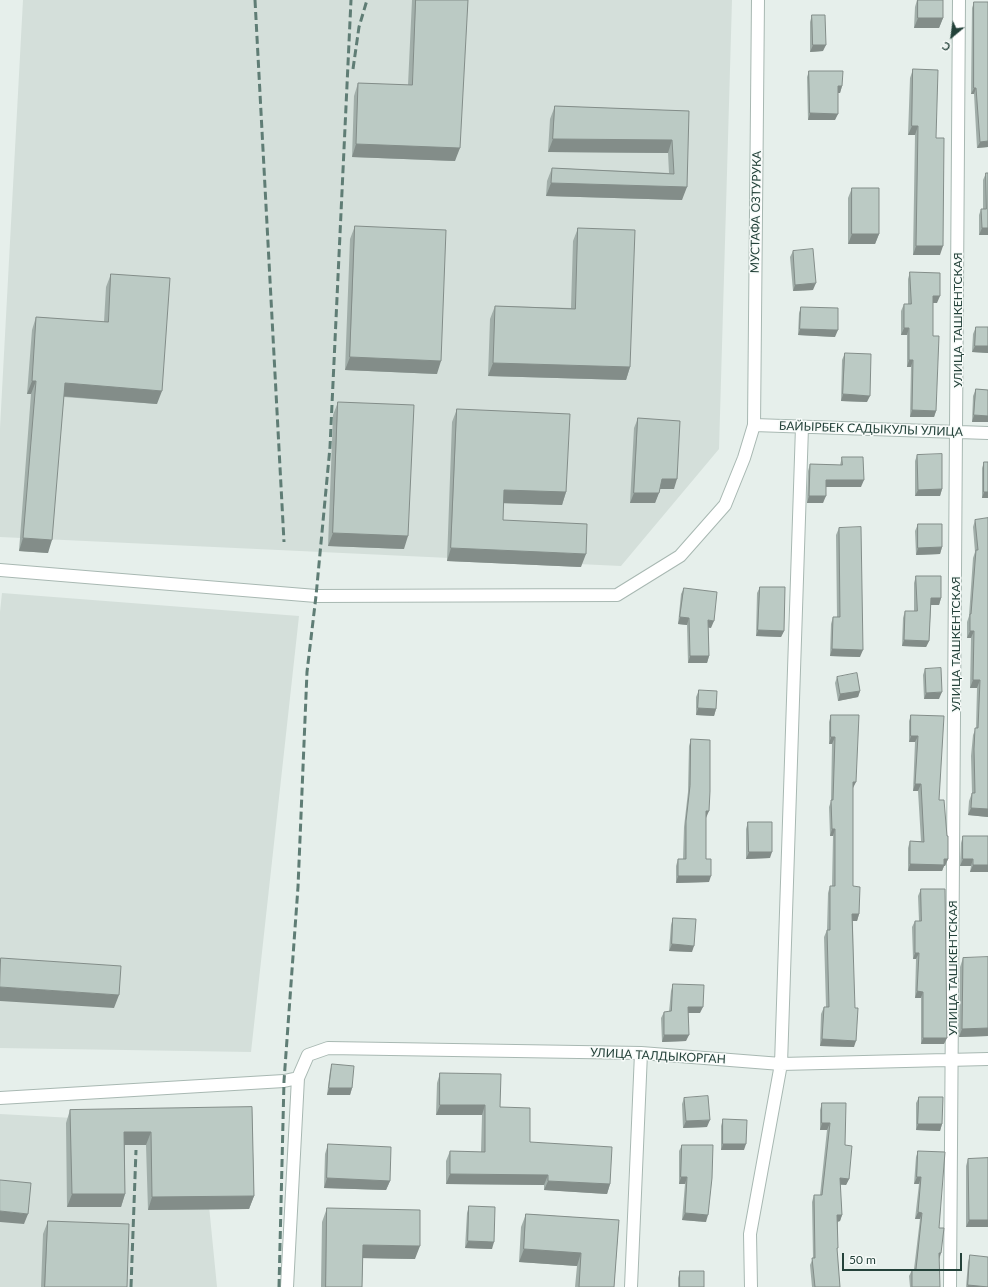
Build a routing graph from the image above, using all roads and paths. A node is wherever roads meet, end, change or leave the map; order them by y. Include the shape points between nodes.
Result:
1 (758, 0) edge
2 (959, 0) edge
3 (754, 425) junction
4 (802, 427) junction
5 (957, 432) junction
6 (988, 433) edge
7 (0, 570) edge
8 (641, 1053) junction
9 (988, 1059) edge
10 (952, 1060) junction
11 (781, 1064) junction
12 (298, 1078) junction
13 (0, 1098) edge
14 (287, 1287) edge
15 (631, 1287) edge
16 (751, 1287) edge
17 (950, 1287) edge

1 - 3 street, МУСТАФА ОЗТУРУКА
2 - 5 street, УЛИЦА ТАШКЕНТСКАЯ
3 - 4 street, БАЙЫРБЕК САДЫКУЛЫ УЛИЦА
3 - 7 street, МУСТАФА ОЗТУРУКА via 725,505 680,556 617,595 316,596
4 - 5 street, БАЙЫРБЕК САДЫКУЛЫ УЛИЦА
4 - 11 street
5 - 6 street, БАЙЫРБЕК САДЫКУЛЫ УЛИЦА
5 - 10 street, УЛИЦА ТАШКЕНТСКАЯ
8 - 11 street, УЛИЦА ТАЛДЫКОРГАН
8 - 12 street, УЛИЦА ТАЛДЫКОРГАН via 328,1048 308,1055
8 - 15 street
9 - 10 street, УЛИЦА ТАЛДЫКОРГАН
10 - 11 street, УЛИЦА ТАЛДЫКОРГАН
10 - 17 street, УЛИЦА ТАШКЕНТСКАЯ
11 - 16 street via 750,1234
12 - 13 street via 284,1081
12 - 14 street

